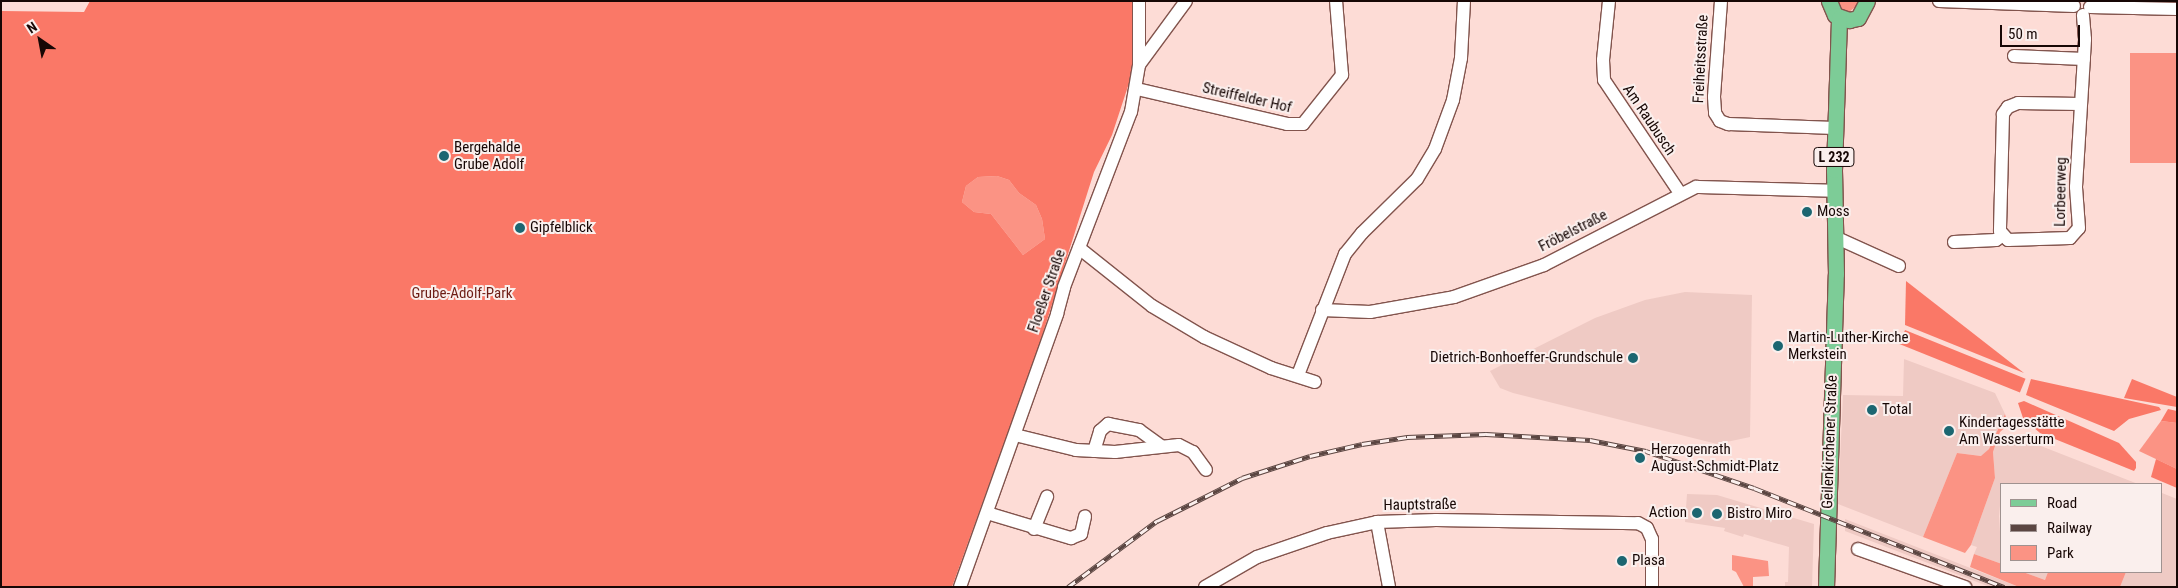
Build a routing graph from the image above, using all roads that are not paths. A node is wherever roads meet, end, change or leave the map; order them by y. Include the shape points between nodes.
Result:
1 (1139, 1) edge
2 (1186, 1) edge
3 (1336, 1) edge
4 (1464, 1) edge
5 (1609, 1) edge
6 (1721, 1) edge
7 (1830, 1) edge
8 (1867, 1) edge
9 (1939, 1) edge
10 (1969, 2) edge
11 (2082, 6) edge
12 (2177, 9) edge
13 (1839, 18) junction
14 (2014, 56) dead end
15 (2084, 59) junction
16 (1139, 65) junction
17 (1137, 89) junction
18 (2080, 104) junction
19 (1835, 128) junction
20 (1836, 191) junction
21 (1680, 193) junction
22 (2002, 236) junction
23 (1836, 238) junction
24 (1954, 242) dead end
25 (1079, 248) junction
26 (1899, 266) dead end
27 (1322, 310) junction
28 (1298, 375) junction
29 (1315, 382) dead end
30 (1015, 435) junction
31 (1161, 446) junction
32 (1094, 451) junction
33 (1206, 470) dead end
34 (1047, 497) dead end
35 (987, 513) junction
36 (1085, 516) dead end
37 (1377, 522) junction
38 (1034, 529) junction
39 (1858, 549) dead end
40 (1222, 582) edge
41 (1960, 586) edge
42 (960, 587) edge
43 (1205, 587) edge
44 (1389, 587) edge
45 (1652, 587) edge
46 (1826, 587) edge

1 - 16 street, Floeßer Straße
2 - 16 street via 1164,36
3 - 17 street, Streiffelder Hof via 1342,75 1303,124 1286,124
4 - 27 street via 1461,58 1453,100 1436,149 1417,179 1362,233 1346,254
5 - 21 street, Am Raubusch via 1604,80
6 - 19 street, Freiheitsstraße via 1714,97 1715,112 1720,121 1728,124
7 - 13 main road, L 232 via 1831,10
8 - 13 main road via 1858,18
9 - 10 street
10 - 11 street
11 - 12 street
11 - 15 street, Lorbeerweg
13 - 19 main road, Geilenkirchener Straße / L 232
14 - 15 street
15 - 18 street, Lorbeerweg
16 - 17 street, Floeßer Straße
17 - 25 street, Floeßer Straße
18 - 22 street via 2018,103 2008,107 2003,114
18 - 22 street, Lorbeerweg via 2076,187 2079,228 2075,236 2031,241 2008,240
19 - 20 main road, Geilenkirchener Straße / L 232
20 - 21 street, Fröbelstraße via 1725,186 1696,187
20 - 23 main road, Geilenkirchener Straße / L 232
21 - 27 street, Fröbelstraße via 1544,265 1454,297 1370,312
22 - 24 street, Lorbeerweg via 1996,240
23 - 26 street
23 - 46 main road, Geilenkirchener Straße / L 232
25 - 28 street via 1162,312 1244,356
25 - 30 street, Floeßer Straße
27 - 28 street
28 - 29 street
30 - 32 street via 1059,448
30 - 35 street, Floeßer Straße
31 - 32 street via 1138,451
31 - 32 street via 1138,430 1108,424 1100,431
31 - 33 street via 1187,448
34 - 38 street
35 - 38 street
35 - 42 street, Floeßer Straße
36 - 38 street via 1077,538
37 - 40 street, Hauptstraße via 1257,557
37 - 44 street
37 - 45 street, Hauptstraße via 1638,523 1647,528 1652,539
39 - 41 street
40 - 43 street, Hauptstraße

